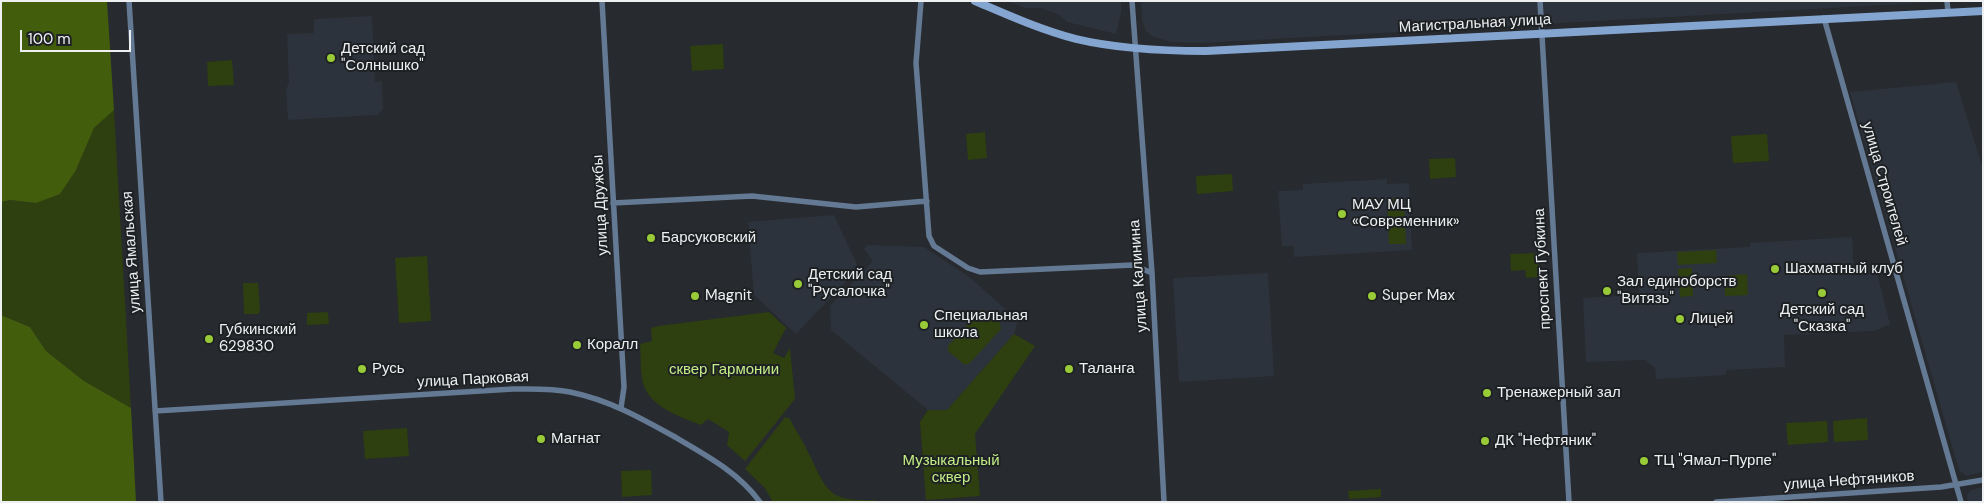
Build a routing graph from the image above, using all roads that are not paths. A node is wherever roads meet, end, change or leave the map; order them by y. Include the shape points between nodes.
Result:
1 (129, 1) edge
2 (602, 1) edge
3 (921, 1) edge
4 (975, 1) edge
5 (1132, 1) edge
6 (1540, 1) edge
7 (1947, 1) edge
8 (1983, 11) edge
9 (1948, 12) junction
10 (1824, 18) junction
11 (1542, 35) junction
12 (1135, 48) junction
13 (927, 202) junction
14 (613, 203) junction
15 (1152, 272) junction
16 (620, 408) junction
17 (155, 411) junction
18 (1983, 480) edge
19 (1957, 486) junction
20 (161, 502) edge
21 (760, 502) edge
22 (1164, 502) edge
23 (1569, 502) edge
24 (1716, 502) edge
25 (1961, 502) edge

1 - 17 street, улица Ямальская
2 - 14 street, улица Дружбы
3 - 13 street via 916,63
4 - 12 main road, Магистральная улица via 1076,38
5 - 12 street, улица Калинина
6 - 11 street, проспект Губкина
7 - 9 street
8 - 9 main road, Магистральная улица
9 - 10 main road, Магистральная улица
10 - 11 main road, Магистральная улица
10 - 19 street, улица Строителей
11 - 12 main road, Магистральная улица via 1232,51
11 - 23 street, проспект Губкина
12 - 15 street, улица Калинина
13 - 14 street via 856,207 752,196
13 - 15 street via 929,236 934,246 974,271 1133,265
14 - 16 street, улица Дружбы via 624,387
15 - 22 street, улица Калинина
16 - 17 street, улица Парковая via 570,392 536,389
16 - 21 street, улица Парковая via 717,462 743,482
17 - 20 street, улица Ямальская
18 - 19 street, улица Нефтяников
19 - 24 street, улица Нефтяников
19 - 25 street, улица Строителей

